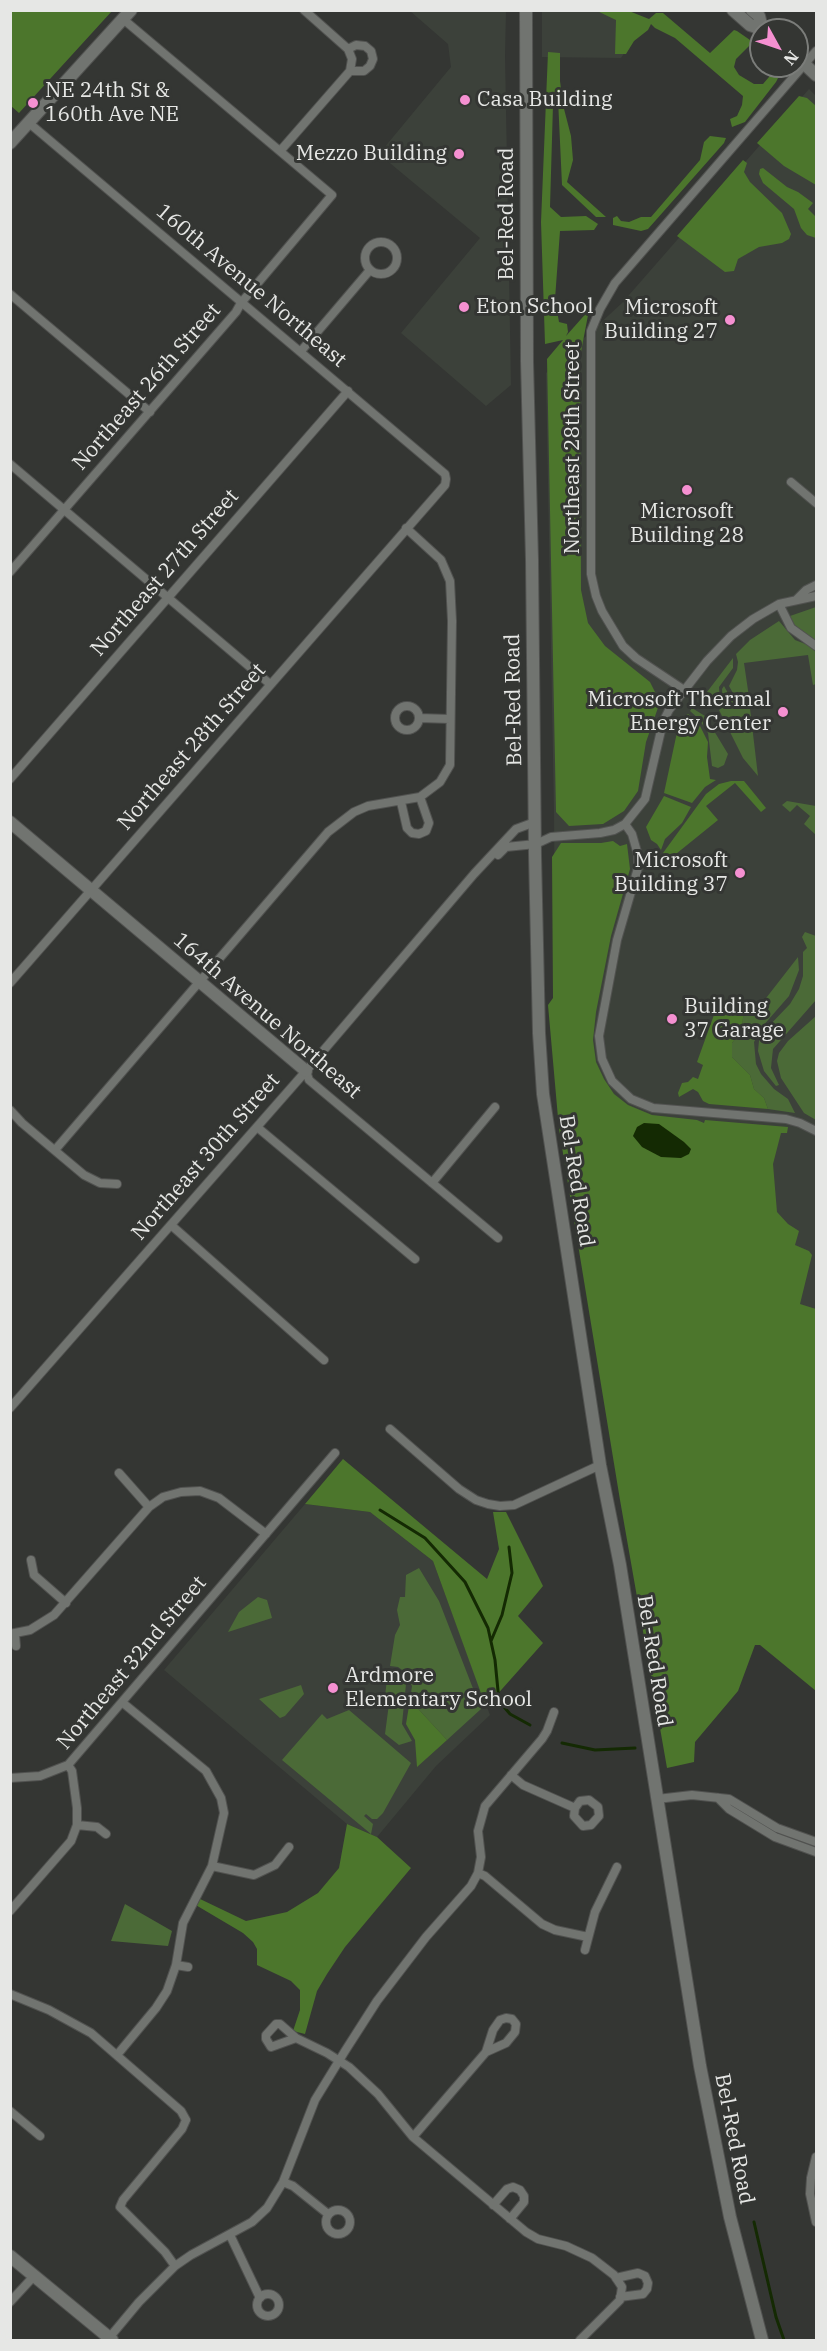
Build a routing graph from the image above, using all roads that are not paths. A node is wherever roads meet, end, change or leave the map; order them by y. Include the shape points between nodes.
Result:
1 (304, 10) edge
2 (526, 10) edge
3 (732, 10) edge
4 (127, 15) edge
5 (749, 24) edge
6 (348, 49) junction
7 (350, 71) junction
8 (787, 78) edge
9 (29, 123) junction
10 (10, 143) edge
11 (280, 150) junction
12 (370, 270) dead end
13 (10, 294) edge
14 (241, 303) junction
15 (301, 351) junction
16 (348, 391) junction
17 (150, 412) junction
18 (10, 464) edge
19 (446, 479) joint
20 (791, 482) dead end
21 (816, 503) edge
22 (65, 510) junction
23 (406, 528) junction
24 (10, 572) edge
25 (816, 585) edge
26 (816, 596) edge
27 (168, 597) junction
28 (797, 598) junction
29 (779, 604) junction
30 (816, 646) edge
31 (270, 684) junction
32 (684, 690) junction
33 (419, 718) dead end
34 (450, 719) junction
35 (10, 779) edge
36 (420, 797) junction
37 (401, 802) junction
38 (10, 822) edge
39 (535, 822) junction
40 (625, 824) junction
41 (536, 844) junction
42 (474, 874) junction
43 (92, 891) junction
44 (14, 972) edge
45 (200, 981) junction
46 (10, 983) edge
47 (306, 1071) junction
48 (495, 1107) dead end
49 (10, 1110) edge
50 (257, 1127) junction
51 (816, 1131) edge
52 (55, 1150) junction
53 (432, 1183) junction
54 (117, 1184) dead end
55 (171, 1225) junction
56 (498, 1238) dead end
57 (415, 1259) dead end
58 (324, 1360) dead end
59 (10, 1408) edge
60 (390, 1429) dead end
61 (334, 1454) dead end
62 (600, 1465) junction
63 (119, 1473) dead end
64 (150, 1507) junction
65 (266, 1534) junction
66 (31, 1560) dead end
67 (66, 1603) junction
68 (13, 1634) edge
69 (16, 1646) dead end
70 (123, 1703) junction
71 (554, 1712) dead end
72 (68, 1765) junction
73 (511, 1775) junction
74 (10, 1779) edge
75 (657, 1799) junction
76 (575, 1808) dead end
77 (77, 1825) junction
78 (776, 1832) junction
79 (106, 1834) dead end
80 (816, 1842) edge
81 (289, 1847) dead end
82 (816, 1852) edge
83 (212, 1866) junction
84 (617, 1867) dead end
85 (478, 1873) junction
86 (10, 1911) edge
87 (588, 1937) junction
88 (585, 1950) dead end
89 (176, 1965) junction
90 (189, 1967) dead end
91 (10, 1994) edge
92 (296, 2038) dead end
93 (486, 2052) dead end
94 (117, 2055) junction
95 (339, 2061) junction
96 (10, 2111) edge
97 (40, 2136) dead end
98 (413, 2137) junction
99 (816, 2157) edge
100 (283, 2182) junction
101 (493, 2205) junction
102 (328, 2214) dead end
103 (510, 2219) junction
104 (816, 2222) edge
105 (230, 2235) junction
106 (10, 2256) edge
107 (175, 2266) junction
108 (34, 2276) junction
109 (616, 2278) junction
110 (621, 2297) junction
111 (260, 2298) dead end
112 (10, 2302) edge
113 (111, 2339) edge
114 (579, 2340) edge
115 (762, 2340) edge

1 - 6 street
2 - 39 main road, Bel-Red Road
3 - 5 main road
4 - 9 main road
4 - 11 street
6 - 7 street
6 - 7 street via 365,46 373,58 364,71
7 - 11 street
8 - 32 street, Northeast 28th Street via 615,283 591,331 590,563 596,596 623,646
9 - 10 main road
9 - 14 street, 160th Avenue Northeast
11 - 14 street, Northeast 26th Street via 332,195
12 - 15 street
13 - 17 street
14 - 15 street, 160th Avenue Northeast
14 - 17 street, Northeast 26th Street
15 - 16 street, 160th Avenue Northeast
16 - 19 street, 160th Avenue Northeast via 445,474
16 - 27 street, Northeast 27th Street
17 - 22 street, Northeast 26th Street
18 - 22 street
19 - 23 street, Northeast 28th Street
20 - 21 street
22 - 24 street, Northeast 26th Street
22 - 27 street
23 - 31 street, Northeast 28th Street
23 - 34 street via 441,560 450,581
25 - 28 street
26 - 28 street
27 - 31 street
27 - 35 street, Northeast 27th Street
28 - 29 street
29 - 30 street via 791,628
29 - 32 street via 731,636
31 - 43 street, Northeast 28th Street
32 - 40 street via 663,722 645,800
33 - 34 street
34 - 36 street via 450,765 440,782
36 - 37 street
36 - 37 street via 429,824 419,834 407,828
37 - 45 street via 354,812 328,832
38 - 43 main road, 164th Avenue Northeast
39 - 41 main road, Bel-Red Road
39 - 42 street, Northeast 30th Street via 516,829
40 - 41 street, Northeast 30th Street via 600,833 551,837
40 - 51 street via 632,834 638,868 617,940 599,1036 602,1059 612,1081 624,1094 653,1108 769,1118 800,1123
41 - 42 street, Northeast 30th Street via 506,847
41 - 62 main road, Bel-Red Road via 543,1094
42 - 47 street, Northeast 30th Street
43 - 44 street, Northeast 28th Street
43 - 45 main road, 164th Avenue Northeast
44 - 46 street, Northeast 28th Street
45 - 47 main road, 164th Avenue Northeast
45 - 52 street
47 - 50 street, Northeast 30th Street
47 - 53 street, 164th Avenue Northeast via 309,1080
48 - 53 street
49 - 52 street
50 - 55 street, Northeast 30th Street
50 - 57 street
52 - 54 street via 84,1175 100,1183
53 - 56 street, 164th Avenue Northeast
55 - 58 street
55 - 59 street, Northeast 30th Street
60 - 62 street via 459,1488 488,1504 514,1504
61 - 65 street, Northeast 32nd Street
62 - 75 main road, Bel-Red Road
63 - 64 street
64 - 65 street via 163,1497 200,1491 219,1498
64 - 67 street
65 - 70 street, Northeast 32nd Street
66 - 67 street via 34,1575
67 - 68 street via 40,1626
68 - 69 street
70 - 72 street, Northeast 32nd Street
70 - 83 street via 206,1771 214,1784 224,1814
71 - 73 street via 548,1731
72 - 74 street via 40,1776
72 - 77 street, Northeast 32nd Street via 74,1783
73 - 76 street via 523,1785
73 - 85 street via 484,1806 480,1817
75 - 78 street via 692,1795 729,1799
75 - 115 main road, Bel-Red Road via 705,2089 730,2217
77 - 79 street via 97,1827
77 - 86 street via 70,1841
78 - 80 street
78 - 82 street
81 - 83 street via 275,1865 254,1875
83 - 89 street via 183,1923
84 - 87 street via 595,1912
85 - 87 street via 542,1924
85 - 95 street via 377,2001
87 - 88 street
89 - 90 street
89 - 94 street via 167,1992
91 - 94 street via 91,2033
92 - 95 street
93 - 98 street
94 - 107 street via 189,2119 120,2207
95 - 98 street via 372,2088
95 - 100 street via 315,2100
96 - 97 street
98 - 101 street
99 - 104 street via 810,2194
100 - 102 street
100 - 105 street via 267,2208
101 - 103 street
101 - 103 street via 507,2189 520,2190 524,2202
103 - 109 street via 538,2239 592,2258
105 - 107 street
105 - 111 street
106 - 108 main road
107 - 113 street
108 - 112 street
108 - 113 main road
109 - 110 street via 622,2287
109 - 110 street via 638,2273 648,2283 643,2294
110 - 114 street

